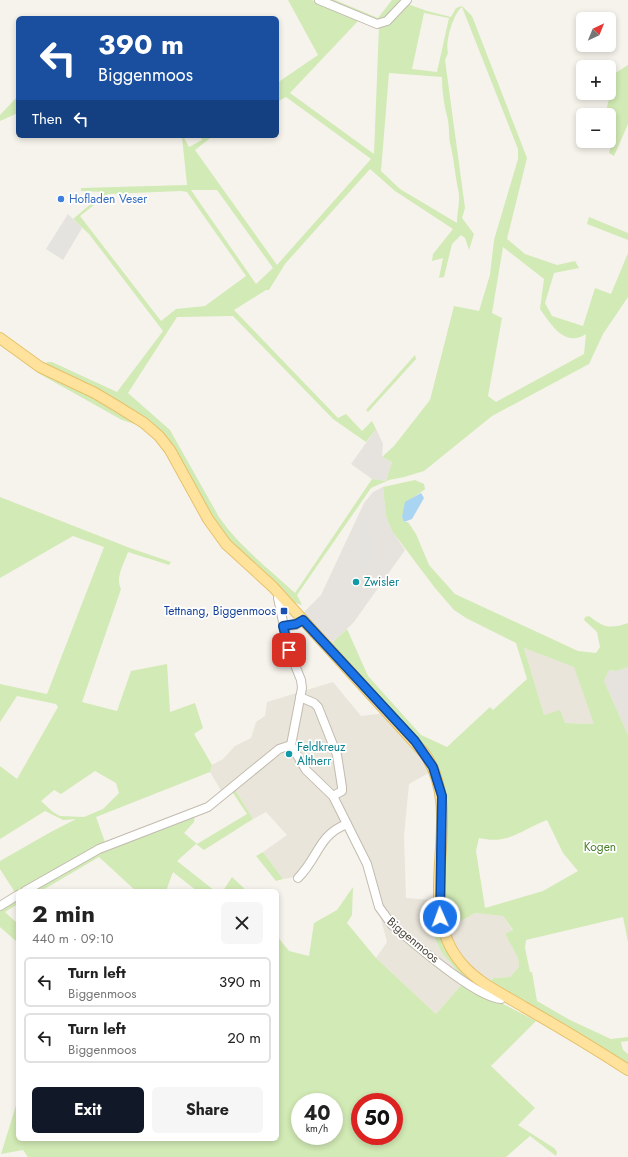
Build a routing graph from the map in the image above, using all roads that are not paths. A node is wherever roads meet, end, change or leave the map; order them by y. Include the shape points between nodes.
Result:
1 (319, 0) edge
2 (407, 0) edge
3 (0, 338) edge
4 (280, 594) junction
5 (303, 620) junction
6 (283, 626) junction
7 (300, 697) junction
8 (291, 746) junction
9 (333, 796) junction
10 (347, 824) junction
11 (298, 878) dead end
12 (29, 889) edge
13 (16, 896) edge
14 (0, 906) edge
15 (503, 994) junction
16 (628, 1070) edge

1 - 2 street via 377,24 387,21
3 - 4 main road via 40,367 107,400 152,430 170,450 220,536
4 - 5 main road
4 - 6 street via 278,598
5 - 6 street
5 - 15 main road via 415,741 433,767 440,787 442,804 439,909 443,933 462,965
6 - 7 street via 301,680
7 - 8 street
7 - 9 street via 318,707 337,755 342,791
8 - 9 street, Biggenmoos via 306,770
8 - 12 street via 279,749 208,807 99,850
9 - 10 street, Biggenmoos
10 - 11 street via 330,832 308,868
10 - 15 street, Biggenmoos via 367,864 379,907 392,925 473,988 494,999 501,999
13 - 14 street
15 - 16 main road

